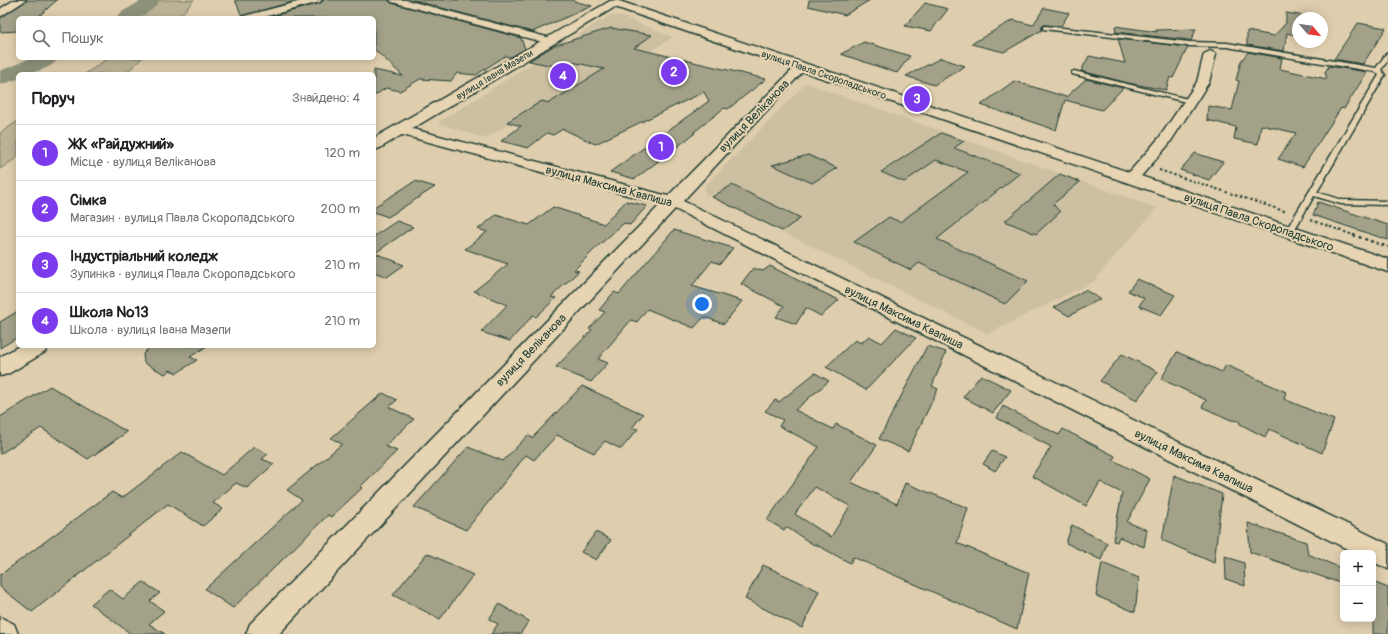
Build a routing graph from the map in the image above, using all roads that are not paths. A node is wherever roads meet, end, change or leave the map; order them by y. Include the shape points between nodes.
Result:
1 (21, 0) edge
2 (318, 0) edge
3 (395, 0) edge
4 (611, 1) edge
5 (0, 14) edge
6 (256, 16) edge
7 (1045, 28) dead end
8 (550, 41) junction
9 (1210, 54) dead end
10 (1388, 55) edge
11 (802, 66) junction
12 (1378, 70) junction
13 (1074, 73) dead end
14 (1190, 101) junction
15 (400, 130) junction
16 (376, 144) edge
17 (1131, 179) junction
18 (1312, 193) junction
19 (672, 202) junction
20 (1388, 203) edge
21 (1289, 232) junction
22 (1388, 266) edge
23 (34, 348) edge
24 (0, 368) edge
25 (1388, 557) edge
26 (0, 631) edge
27 (4, 634) edge
28 (260, 634) edge

1 - 5 street
2 - 6 street
3 - 8 street
4 - 8 street, вулиця Івана Мазепи
4 - 11 street, вулиця Павла Скоропадського
7 - 12 lane via 1189,44 1227,45
8 - 15 street, вулиця Івана Мазепи
9 - 14 street via 1203,82
10 - 12 lane
11 - 17 street, вулиця Павла Скоропадського
11 - 19 street, вулиця Веліканова
12 - 18 lane via 1382,75
13 - 14 lane
14 - 17 street via 1164,141
15 - 16 street, вулиця Івана Мазепи
15 - 19 street, вулиця Максима Квапиша
17 - 21 street, вулиця Павла Скоропадського
18 - 20 lane via 1341,202
18 - 21 lane
19 - 25 street, вулиця Максима Квапиша
19 - 28 street, вулиця Веліканова
21 - 22 street, вулиця Павла Скоропадського
23 - 24 street
26 - 27 street

